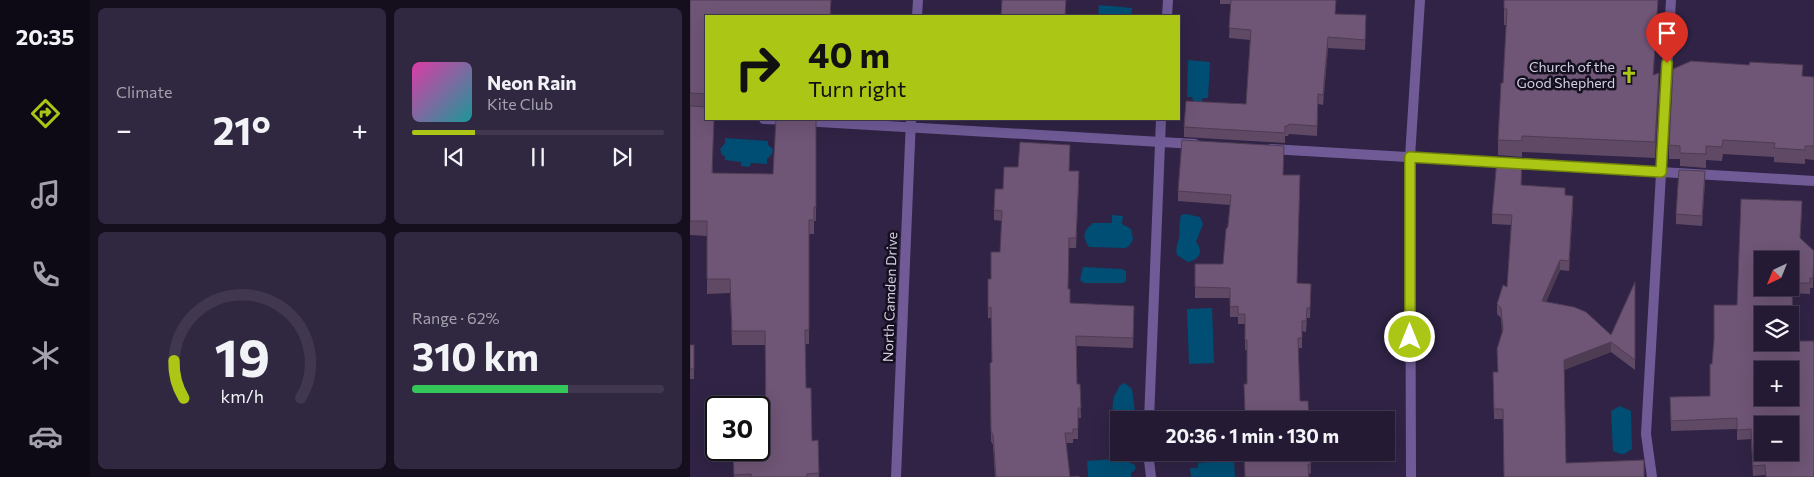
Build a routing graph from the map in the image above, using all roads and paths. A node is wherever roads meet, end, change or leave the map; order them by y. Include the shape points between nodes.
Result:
1 (918, 0) edge
2 (1168, 0) edge
3 (1420, 0) edge
4 (1671, 0) edge
5 (917, 15) edge
6 (1167, 15) edge
7 (801, 120) edge
8 (1162, 120) edge
9 (911, 123) edge
10 (1160, 142) junction
11 (1210, 145) edge
12 (1259, 148) edge
13 (1410, 157) junction
14 (1661, 172) junction
15 (1814, 181) edge
16 (1149, 411) edge
17 (1149, 461) edge
18 (896, 477) edge
19 (1151, 477) edge
20 (1411, 477) edge
21 (1652, 477) edge

1 - 5 street
2 - 6 street
3 - 13 street
4 - 14 street
7 - 9 street
8 - 10 street
9 - 10 street
9 - 18 street, North Camden Drive
10 - 11 street
10 - 16 street
12 - 13 street
13 - 14 street
13 - 20 street
14 - 15 street
14 - 21 street via 1646,434
17 - 19 street

